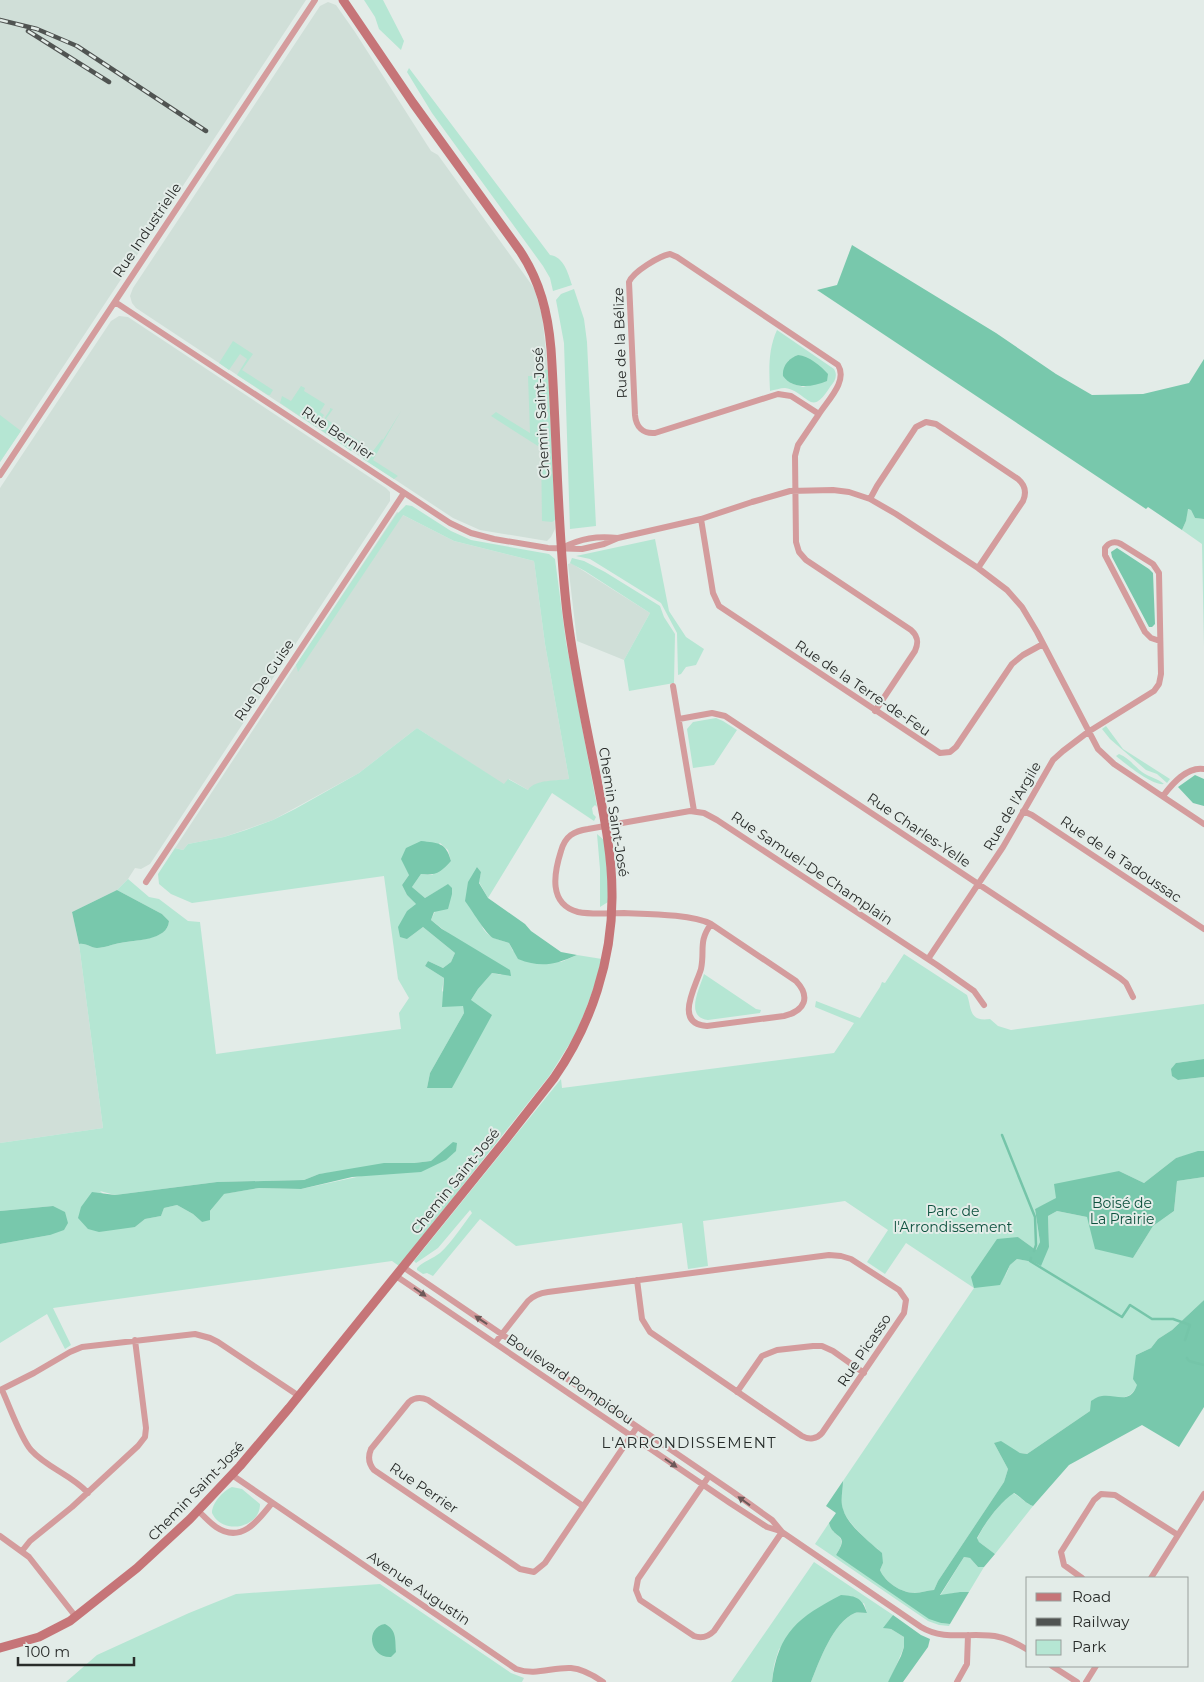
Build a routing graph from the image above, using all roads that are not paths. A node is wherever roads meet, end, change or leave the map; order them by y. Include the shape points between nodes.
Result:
1 (315, 0) edge
2 (343, 0) edge
3 (115, 302) junction
4 (819, 414) junction
5 (0, 475) edge
6 (795, 490) junction
7 (404, 492) junction
8 (870, 499) junction
9 (701, 519) junction
10 (561, 548) junction
11 (978, 568) junction
12 (1160, 641) junction
13 (1043, 644) junction
14 (673, 686) dead end
15 (876, 711) junction
16 (679, 719) junction
17 (1088, 732) junction
18 (1204, 769) edge
19 (1163, 796) junction
20 (694, 811) junction
21 (1023, 811) junction
22 (1204, 824) edge
23 (606, 826) junction
24 (146, 882) dead end
25 (978, 884) junction
26 (612, 914) junction
27 (711, 924) junction
28 (1204, 929) edge
29 (928, 959) junction
30 (1133, 997) dead end
31 (984, 1005) dead end
32 (403, 1267) junction
33 (396, 1276) junction
34 (637, 1280) junction
35 (501, 1334) junction
36 (135, 1340) junction
37 (494, 1343) junction
38 (864, 1373) junction
39 (1, 1390) edge
40 (737, 1392) junction
41 (298, 1396) junction
42 (637, 1427) junction
43 (631, 1435) junction
44 (232, 1475) junction
45 (709, 1476) junction
46 (702, 1485) junction
47 (88, 1493) junction
48 (1204, 1494) edge
49 (272, 1504) junction
50 (583, 1506) junction
51 (198, 1511) junction
52 (782, 1532) junction
53 (1178, 1535) junction
54 (0, 1536) edge
55 (22, 1551) junction
56 (1081, 1577) edge
57 (1152, 1577) edge
58 (76, 1617) junction
59 (968, 1635) junction
60 (0, 1648) edge
61 (1026, 1649) edge
62 (1054, 1667) edge
63 (1095, 1667) edge
64 (603, 1682) edge
65 (957, 1682) edge
66 (1077, 1682) edge
67 (1086, 1682) edge

1 - 3 street, Rue Industrielle
2 - 10 street, Chemin Saint-José via 412,103 520,251 539,287 551,349
3 - 5 street, Rue Industrielle
3 - 7 street, Rue Bernier
4 - 4 street, Rue de la Bélize via 840,381 841,369 835,362 674,255 660,256 630,279 635,415 643,431 655,433 778,394 791,396
4 - 6 street, Rue de la Bélize via 796,450
6 - 8 street, Rue Bernier via 850,492
6 - 9 street, Rue Bernier
6 - 15 street, Rue de la Bélize via 796,542 802,556 917,637 915,651
7 - 10 street, Rue Bernier via 471,533 539,547
7 - 24 street, Rue De Guise
8 - 11 street, Rue Bernier
8 - 11 street via 916,427 926,422 936,424 1024,486 1026,494 1023,501
9 - 10 street, Rue Bernier via 582,549
9 - 15 street, Rue de la Terre-de-Feu via 713,593 719,606
10 - 23 street, Chemin Saint-José via 569,632
11 - 13 street, Rue Bernier via 1017,601
12 - 12 street, Rue de l'Argile via 1160,577 1157,569 1121,544 1109,543 1105,555 1145,632
12 - 17 street, Rue de l'Argile via 1157,688
13 - 15 street, Rue de la Terre-de-Feu via 1012,664 950,752 937,752
13 - 17 street, Rue Bernier
14 - 16 street
16 - 20 street
16 - 25 street, Rue Charles-Yelle via 712,713 726,716
17 - 19 street, Rue Bernier via 1105,757
17 - 21 street, Rue de l'Argile via 1053,760
18 - 19 street via 1196,768 1179,779
19 - 22 street, Rue Bernier
20 - 23 street, Rue Samuel-De Champlain
20 - 29 street, Rue Samuel-De Champlain via 717,820
21 - 25 street, Rue de l'Argile
21 - 28 street, Rue de la Tadoussac
23 - 26 street, Chemin Saint-José via 612,876
23 - 26 street, Rue Samuel-De Champlain via 578,831 567,838 554,873 554,882 560,898 572,909
25 - 29 street, Rue de l'Argile
25 - 30 street, Rue Charles-Yelle via 1120,978
26 - 27 street via 697,918
26 - 32 street, Chemin Saint-José via 600,982 571,1051 534,1104
27 - 27 street via 796,981 804,995 801,1008 784,1016 707,1026 693,1021 688,1012 689,1004 701,967 704,934
29 - 31 street, Rue Samuel-De Champlain via 974,991
32 - 33 street, Chemin Saint-José
35 -> 32 street, Boulevard Pompidou
33 -> 37 street, Boulevard Pompidou
33 - 41 street, Chemin Saint-José
34 - 35 street, Rue Picasso via 537,1294
34 - 38 street, Rue Picasso via 829,1255 851,1259 899,1290 906,1300 904,1313
34 - 40 street, Rue Picasso via 642,1320 647,1329
35 - 37 street, Rue Picasso
35 - 42 street, Boulevard Pompidou
36 - 39 street via 75,1349
36 - 41 street via 187,1334 210,1338
36 - 47 street via 145,1437
37 - 43 street, Boulevard Pompidou
38 - 40 street via 822,1346 776,1350 762,1356
38 - 40 street, Rue Picasso via 822,1433 813,1438 802,1436
39 - 47 street via 31,1450
41 - 44 street, Chemin Saint-José
42 - 43 street, Rue Perrier
42 - 45 street, Boulevard Pompidou
43 -> 46 street, Boulevard Pompidou
43 - 50 street, Rue Perrier
44 - 49 street, Avenue Augustin
44 - 51 street, Chemin Saint-José
45 - 46 street
52 -> 45 street, Boulevard Pompidou via 772,1520
46 - 52 street, Boulevard Pompidou via 767,1527
46 - 52 street via 636,1586 640,1600 694,1636 704,1638 714,1631
47 - 55 street
48 - 53 street
49 - 51 street via 255,1524 236,1532 216,1527
49 - 64 street, Avenue Augustin via 516,1670 533,1673 576,1669
50 - 50 street, Rue Perrier via 542,1567 526,1572 374,1470 369,1456 409,1402 422,1398
51 - 58 street, Chemin Saint-José via 137,1568
52 - 59 street, Boulevard Pompidou via 928,1631
53 - 56 street via 1115,1494 1100,1494 1061,1552 1064,1565
53 - 57 street
54 - 55 street
55 - 58 street
58 - 60 street, Chemin Saint-José via 47,1634
59 - 61 street, Boulevard Pompidou via 1004,1638
59 - 65 street via 967,1664
62 - 66 street
63 - 67 street

